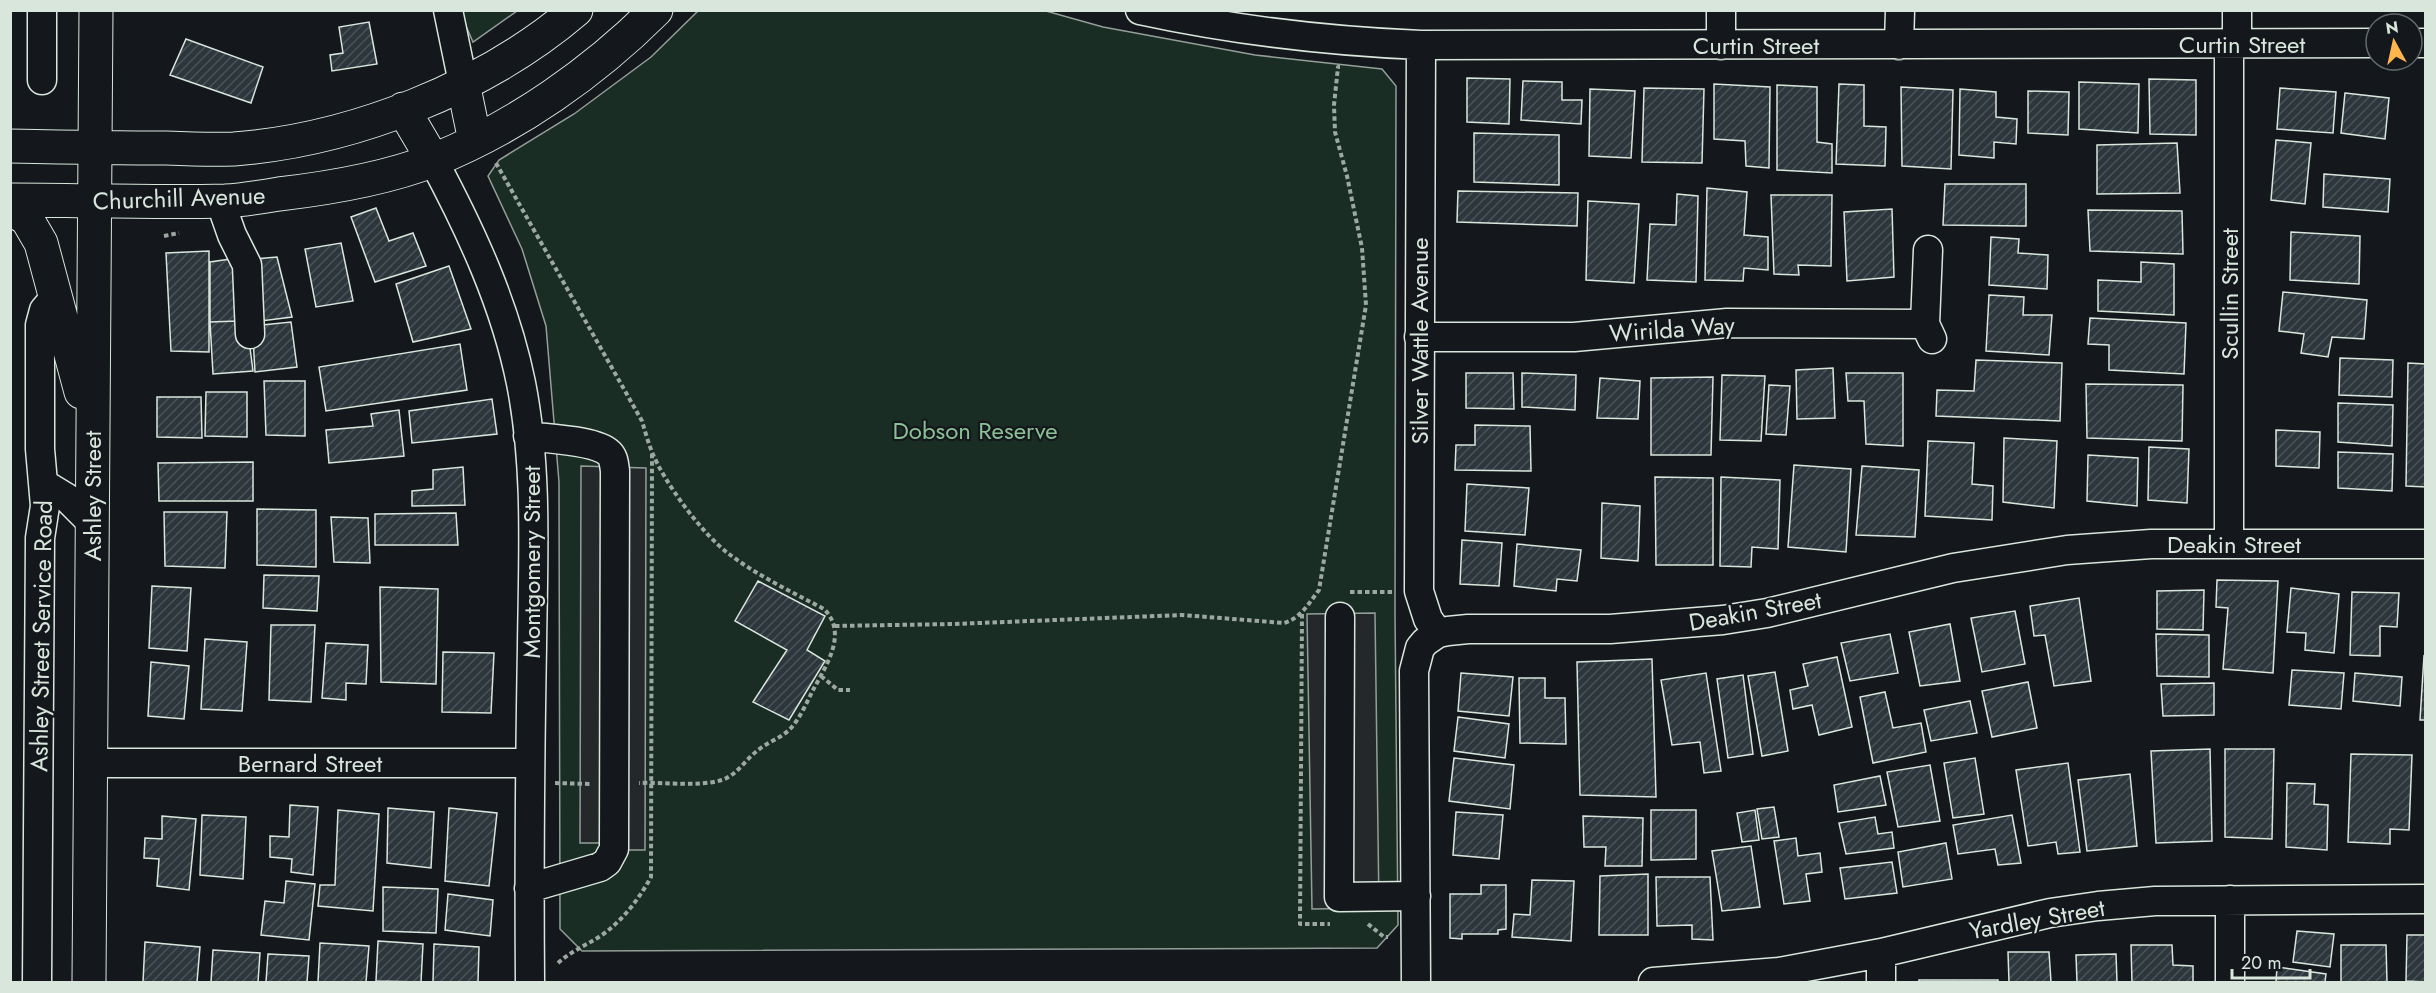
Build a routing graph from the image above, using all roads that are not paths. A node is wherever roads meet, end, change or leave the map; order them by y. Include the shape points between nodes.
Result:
1 (42, 10) edge
2 (96, 10) edge
3 (448, 10) edge
4 (576, 10) edge
5 (656, 10) edge
6 (1140, 10) edge
7 (1721, 10) edge
8 (1900, 10) edge
9 (2237, 10) edge
10 (2233, 44) junction
11 (2364, 44) edge
12 (1421, 45) junction
13 (1720, 45) junction
14 (1899, 45) junction
15 (42, 80) dead end
16 (463, 83) junction
17 (403, 110) junction
18 (475, 141) junction
19 (10, 146) edge
20 (93, 148) junction
21 (433, 160) junction
22 (10, 200) edge
23 (94, 200) junction
24 (226, 201) junction
25 (10, 208) edge
26 (1928, 250) dead end
27 (56, 296) junction
28 (250, 334) dead end
29 (1419, 337) junction
30 (528, 436) junction
31 (93, 437) junction
32 (44, 484) junction
33 (92, 523) junction
34 (2229, 543) junction
35 (2426, 544) edge
36 (1340, 604) road end
37 (1438, 633) junction
38 (90, 763) junction
39 (530, 763) junction
40 (529, 888) junction
41 (1416, 896) junction
42 (2426, 899) edge
43 (2230, 900) junction
44 (1881, 953) junction
45 (37, 982) edge
46 (89, 982) edge
47 (530, 982) edge
48 (1416, 982) edge
49 (1653, 982) edge
50 (1881, 982) edge
51 (2230, 982) edge

1 - 15 street
2 - 20 main road, Ashley Street
3 - 16 street
4 - 16 main road, Churchill Avenue via 516,54
5 - 18 main road, Churchill Avenue via 596,64
6 - 12 street, Curtin Street via 1270,34
7 - 13 street
8 - 14 street
9 - 10 street, Scullin Street
10 - 11 street, Curtin Street
10 - 14 street, Curtin Street
10 - 34 street, Scullin Street
12 - 13 street, Curtin Street
12 - 29 street, Silver Wattle Avenue
13 - 14 street, Curtin Street
16 - 17 main road, Churchill Avenue
16 - 18 main road
17 - 20 main road, Churchill Avenue via 341,130 233,149
17 - 21 main road
18 - 21 main road, Churchill Avenue
19 - 20 main road, Churchill Avenue
20 - 23 main road, Ashley Street
21 - 24 main road, Churchill Avenue via 326,189
21 - 30 street, Montgomery Street via 488,272 507,326
22 - 23 main road, Churchill Avenue
23 - 24 main road, Churchill Avenue
23 - 31 main road, Ashley Street
24 - 28 street via 225,215 247,265
25 - 27 main road via 24,216 35,230
26 - 29 street, Wirilda Way via 1928,332 1727,323 1574,337
27 - 31 main road
27 - 32 street, Ashley Street Service Road via 44,309 40,325 40,449
29 - 37 street, Silver Wattle Avenue via 1419,591 1428,619
30 - 39 street, Montgomery Street via 533,548
30 - 40 street via 595,445 610,454 615,471 614,849 600,867
31 - 33 main road, Ashley Street
32 - 33 street via 67,498
32 - 45 street, Ashley Street Service Road via 40,547
33 - 38 main road, Ashley Street
34 - 35 street, Deakin Street
34 - 37 street, Deakin Street via 2141,545 2005,558 1723,620 1610,629 1468,628
36 - 41 street via 1339,897
37 - 41 street via 1420,648 1414,671
38 - 39 street, Bernard Street
38 - 46 main road, Ashley Street
39 - 40 street, Montgomery Street
40 - 47 street, Montgomery Street
41 - 48 street
42 - 43 street, Yardley Street
43 - 44 street, Yardley Street via 2155,901 2050,913
43 - 51 street
44 - 49 street, Yardley Street via 1779,972
44 - 50 street

